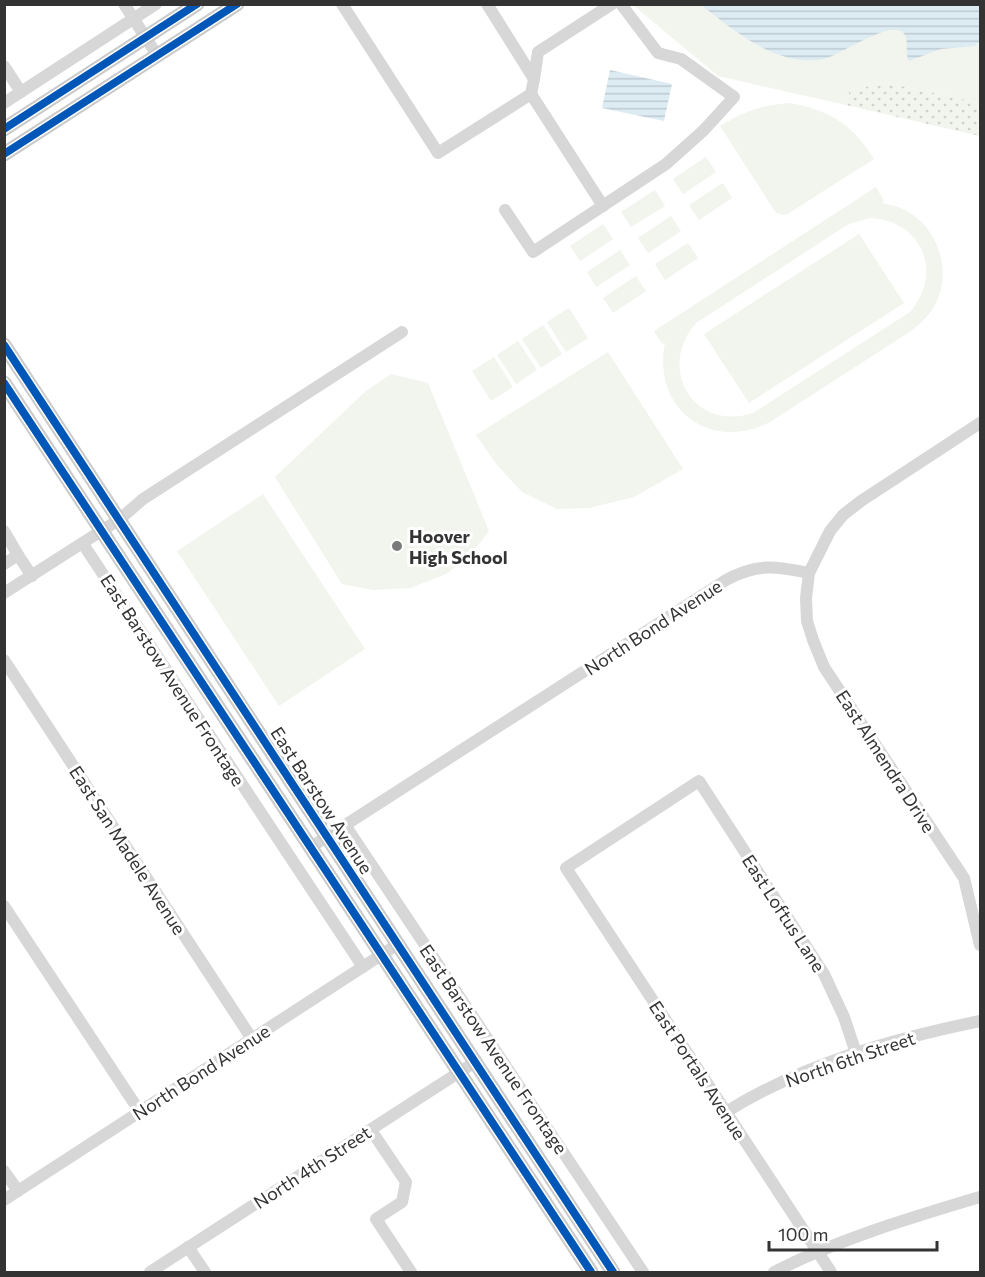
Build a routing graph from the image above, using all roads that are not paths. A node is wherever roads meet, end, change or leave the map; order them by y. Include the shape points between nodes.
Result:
1 (124, 4) edge
2 (156, 4) edge
3 (197, 4) edge
4 (237, 4) edge
5 (342, 4) edge
6 (487, 4) edge
7 (612, 4) edge
8 (621, 4) edge
9 (134, 19) junction
10 (146, 38) junction
11 (538, 52) junction
12 (157, 55) junction
13 (523, 61) junction
14 (4, 66) edge
15 (534, 79) junction
16 (21, 92) junction
17 (531, 94) junction
18 (4, 103) edge
19 (4, 129) edge
20 (4, 154) edge
21 (603, 206) junction
22 (505, 210) dead end
23 (402, 332) dead end
24 (4, 345) edge
25 (4, 383) edge
26 (981, 423) edge
27 (120, 519) junction
28 (4, 531) edge
29 (103, 531) junction
30 (83, 544) junction
31 (18, 555) junction
32 (4, 564) edge
33 (809, 573) junction
34 (32, 576) junction
35 (4, 593) edge
36 (4, 660) edge
37 (699, 781) joint
38 (345, 825) junction
39 (328, 836) junction
40 (311, 847) junction
41 (4, 906) edge
42 (398, 944) junction
43 (981, 945) edge
44 (381, 955) junction
45 (363, 967) junction
46 (981, 1021) edge
47 (252, 1040) junction
48 (856, 1053) junction
49 (475, 1062) junction
50 (459, 1072) junction
51 (140, 1112) junction
52 (726, 1112) junction
53 (371, 1130) junction
54 (4, 1171) edge
55 (18, 1191) junction
56 (981, 1197) edge
57 (4, 1200) edge
58 (189, 1247) junction
59 (817, 1252) junction
60 (150, 1272) edge
61 (205, 1272) edge
62 (411, 1272) edge
63 (591, 1272) edge
64 (613, 1272) edge
65 (643, 1272) edge
66 (774, 1272) edge
67 (831, 1272) edge

1 - 9 street
2 - 9 street
3 - 10 main road
4 - 12 main road
5 - 17 street via 438,153
6 - 13 street
7 - 11 street
8 - 21 street via 658,53 681,59 734,97 666,164
9 - 10 street
9 - 16 street
10 - 12 street
10 - 19 main road
11 - 13 street
11 - 15 street
12 - 20 main road
13 - 15 street
14 - 16 street
15 - 17 street
16 - 18 street
17 - 21 street
21 - 22 street via 533,252
23 - 27 street via 143,499
24 - 27 main road, East Barstow Avenue
25 - 29 main road, East Barstow Avenue
26 - 33 street via 843,515 830,531
27 - 29 street
27 - 39 main road, East Barstow Avenue
28 - 31 street
29 - 30 street
29 - 40 main road, East Barstow Avenue
30 - 34 street
30 - 45 street, East Barstow Avenue Frontage
31 - 32 street
31 - 34 street
33 - 38 street, North Bond Avenue via 776,567 740,572
33 - 43 street, East Almendra Drive via 807,621 824,667 964,878
34 - 35 street
36 - 47 street, East San Madele Avenue
37 - 48 street, East Loftus Lane via 824,974
37 - 52 street, East Portals Avenue via 566,867
38 - 39 street, North Bond Avenue
38 - 65 street, East Barstow Avenue Frontage
39 - 40 street, North Bond Avenue
39 - 42 main road, East Barstow Avenue
40 - 44 main road, East Barstow Avenue
41 - 51 street
42 - 44 street, North Bond Avenue
42 - 49 main road, East Barstow Avenue
44 - 45 street, North Bond Avenue
44 - 50 main road, East Barstow Avenue
45 - 47 street, North Bond Avenue
46 - 48 street, North 6th Street
47 - 51 street, North Bond Avenue
48 - 52 street, North 6th Street via 802,1072
49 - 50 street, North 4th Street
49 - 64 main road, East Barstow Avenue
50 - 53 street, North 4th Street
50 - 63 main road, East Barstow Avenue
51 - 55 street, North Bond Avenue
52 - 59 street, East Portals Avenue
53 - 58 street, North 4th Street
53 - 62 street via 406,1182 402,1202 376,1219
54 - 55 street
55 - 57 street, North Bond Avenue
56 - 59 street
58 - 60 street, North 4th Street
58 - 61 street
59 - 66 street
59 - 67 street, East Portals Avenue

